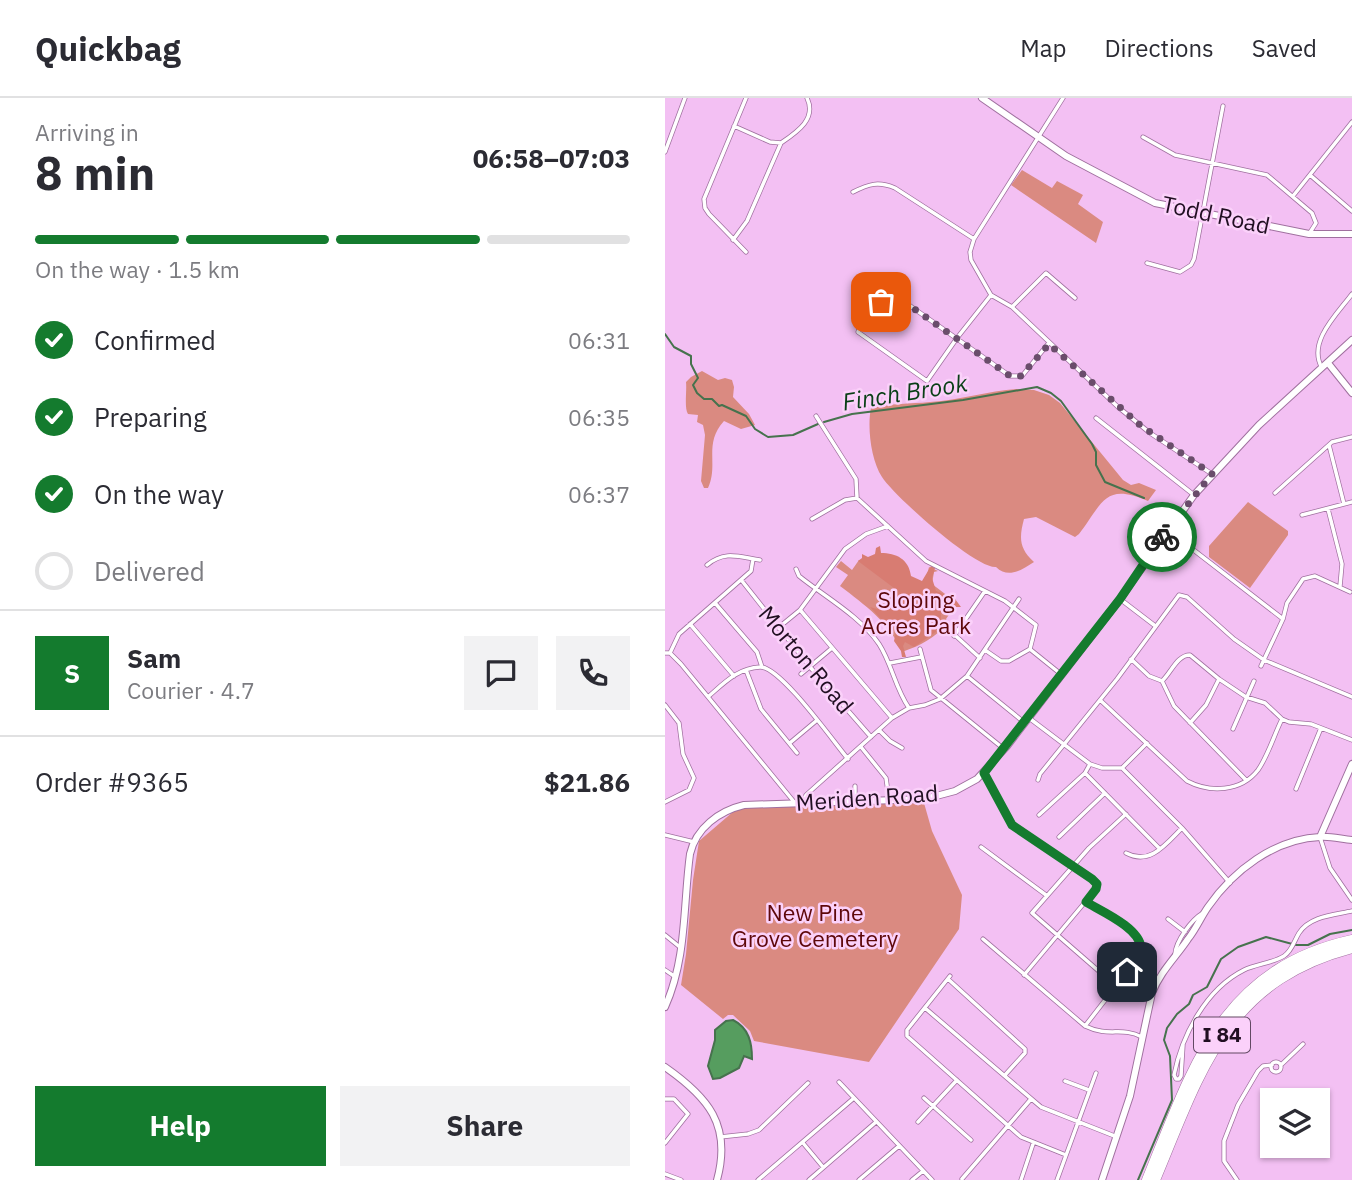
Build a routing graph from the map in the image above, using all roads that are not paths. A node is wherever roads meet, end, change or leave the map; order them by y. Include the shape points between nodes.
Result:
1 (685, 98) edge
2 (746, 98) edge
3 (807, 98) edge
4 (982, 98) edge
5 (1063, 98) edge
6 (1223, 106) dead end
7 (1352, 123) edge
8 (734, 126) junction
9 (1039, 138) junction
10 (1143, 138) dead end
11 (782, 143) junction
12 (665, 152) edge
13 (1212, 163) junction
14 (1310, 175) junction
15 (853, 192) dead end
16 (1293, 196) junction
17 (1352, 211) edge
18 (1201, 213) junction
19 (1309, 234) junction
20 (1352, 234) edge
21 (974, 239) junction
22 (733, 240) junction
23 (746, 252) dead end
24 (1147, 263) dead end
25 (1352, 294) edge
26 (991, 295) junction
27 (1075, 298) dead end
28 (1012, 307) junction
29 (957, 338) junction
30 (1352, 340) edge
31 (1049, 344) junction
32 (1325, 365) junction
33 (1352, 393) edge
34 (816, 416) dead end
35 (1096, 418) dead end
36 (1352, 438) edge
37 (1329, 445) junction
38 (1212, 474) junction
39 (1275, 493) dead end
40 (1193, 495) junction
41 (857, 498) junction
42 (1352, 502) edge
43 (1344, 504) junction
44 (1328, 509) junction
45 (1302, 515) dead end
46 (812, 519) dead end
47 (888, 526) junction
48 (1167, 529) junction
49 (753, 559) junction
50 (759, 560) dead end
51 (708, 565) dead end
52 (796, 569) dead end
53 (742, 581) junction
54 (1340, 586) junction
55 (816, 589) junction
56 (985, 591) junction
57 (1350, 592) dead end
58 (1019, 599) dead end
59 (1120, 599) junction
60 (715, 603) junction
61 (1014, 607) junction
62 (800, 610) junction
63 (1283, 619) junction
64 (690, 624) junction
65 (1155, 625) junction
66 (946, 627) dead end
67 (778, 628) junction
68 (954, 636) junction
69 (832, 648) junction
70 (920, 649) dead end
71 (1030, 649) junction
72 (985, 650) junction
73 (668, 653) edge
74 (921, 657) junction
75 (979, 659) junction
76 (1132, 659) junction
77 (1264, 660) junction
78 (890, 663) junction
79 (1261, 666) dead end
80 (762, 667) junction
81 (810, 667) junction
82 (746, 670) junction
83 (801, 674) dead end
84 (1062, 675) junction
85 (734, 676) junction
86 (968, 676) junction
87 (1219, 679) junction
88 (1162, 681) junction
89 (1254, 681) dead end
90 (708, 696) junction
91 (1247, 697) junction
92 (1352, 697) edge
93 (940, 699) junction
94 (1100, 700) junction
95 (665, 705) edge
96 (909, 708) junction
97 (892, 718) junction
98 (1282, 719) junction
99 (1027, 720) junction
100 (816, 721) junction
101 (1190, 723) junction
102 (1321, 728) junction
103 (1233, 729) dead end
104 (879, 730) junction
105 (871, 737) junction
106 (1352, 740) edge
107 (790, 742) junction
108 (1147, 743) junction
109 (1064, 745) junction
110 (861, 747) junction
111 (902, 748) dead end
112 (1004, 749) junction
113 (797, 753) dead end
114 (848, 760) junction
115 (1090, 764) junction
116 (1352, 764) edge
117 (1122, 768) junction
118 (984, 773) junction
119 (1085, 773) junction
120 (1038, 780) dead end
121 (1246, 780) junction
122 (855, 786) dead end
123 (1296, 789) dead end
124 (1105, 793) junction
125 (855, 801) junction
126 (889, 801) junction
127 (665, 802) edge
128 (795, 803) junction
129 (803, 803) junction
130 (1126, 814) junction
131 (1039, 815) dead end
132 (1182, 828) junction
133 (665, 835) edge
134 (1059, 837) dead end
135 (1320, 837) junction
136 (1352, 840) edge
137 (694, 842) junction
138 (981, 847) dead end
139 (1160, 849) junction
140 (1126, 853) dead end
141 (1074, 867) junction
142 (1230, 883) junction
143 (1046, 895) junction
144 (1352, 900) edge
145 (1086, 902) junction
146 (1352, 911) edge
147 (1205, 912) junction
148 (1168, 919) dead end
149 (1185, 932) junction
150 (665, 935) edge
151 (1058, 936) junction
152 (983, 939) dead end
153 (1352, 940) edge
154 (1352, 948) edge
155 (682, 949) junction
156 (1175, 956) junction
157 (665, 970) edge
158 (1024, 975) junction
159 (676, 977) junction
160 (1117, 986) junction
161 (665, 1007) edge
162 (925, 1008) junction
163 (1085, 1026) junction
164 (1142, 1037) junction
165 (1303, 1044) dead end
166 (1183, 1045) junction
167 (1272, 1065) junction
168 (1281, 1065) junction
169 (665, 1067) edge
170 (1096, 1073) dead end
171 (1005, 1076) junction
172 (957, 1080) junction
173 (1065, 1081) dead end
174 (839, 1082) dead end
175 (808, 1083) dead end
176 (1090, 1090) junction
177 (854, 1098) junction
178 (924, 1098) dead end
179 (665, 1099) edge
180 (1031, 1099) junction
181 (933, 1105) junction
182 (877, 1122) junction
183 (918, 1122) dead end
184 (1077, 1123) junction
185 (1008, 1126) junction
186 (720, 1137) junction
187 (1117, 1137) junction
188 (971, 1140) dead end
189 (665, 1143) edge
190 (803, 1143) junction
191 (1033, 1144) junction
192 (899, 1146) junction
193 (1066, 1155) junction
194 (823, 1167) junction
195 (923, 1171) junction
196 (665, 1174) edge
197 (962, 1179) edge
198 (1151, 1179) edge
199 (681, 1180) edge
200 (717, 1180) edge
201 (758, 1180) edge
202 (809, 1180) edge
203 (859, 1180) edge
204 (912, 1180) edge
205 (932, 1180) edge
206 (1021, 1180) edge
207 (1057, 1180) edge
208 (1102, 1180) edge
209 (1237, 1180) edge

1 - 12 street
2 - 8 street
3 - 11 street via 810,114 804,125
4 - 9 main road, Todd Road
5 - 9 street
6 - 13 street
7 - 14 street
8 - 11 street
8 - 22 street via 703,199 705,208
9 - 18 main road, Todd Road via 1144,199
9 - 21 street
10 - 13 street via 1175,155
11 - 22 street via 747,221
13 - 16 street via 1267,175
13 - 18 street
14 - 16 street
14 - 17 street
15 - 21 street via 883,183
16 - 19 street via 1316,218
18 - 19 main road, Todd Road
18 - 24 street via 1191,265 1180,272
19 - 20 main road, Todd Road
21 - 26 street via 971,260
22 - 23 street
25 - 32 street via 1319,342 1318,360
26 - 28 street
26 - 29 street
27 - 28 street via 1046,273
28 - 31 street
29 - 29 street via 898,299 881,302 858,328 927,382
29 - 31 street via 1010,376 1021,376
30 - 32 main road, Meriden Road
31 - 38 street via 1140,425
32 - 33 main road
32 - 38 main road, Meriden Road
34 - 41 street via 856,479
35 - 40 street
36 - 37 street
37 - 39 street
37 - 43 street
38 - 40 main road, Meriden Road
40 - 48 main road, Meriden Road
41 - 46 street
41 - 47 street
42 - 43 street
43 - 44 street
44 - 45 street
44 - 54 street via 1342,564
47 - 55 street via 852,543
47 - 56 street via 926,561
48 - 59 main road, Meriden Road
48 - 63 street
49 - 50 street
49 - 51 street via 723,555
49 - 53 street via 751,571
52 - 55 street
53 - 60 street
53 - 67 street, Morton Road
54 - 57 street
54 - 63 street via 1315,576 1303,579 1293,590
55 - 62 street
55 - 78 street via 872,634
56 - 61 street
56 - 68 street
58 - 61 street
59 - 65 street
59 - 84 main road, Meriden Road
60 - 64 street
60 - 80 street via 758,652
61 - 71 street via 1035,625
61 - 72 street
62 - 67 street
62 - 69 street
63 - 77 street
64 - 73 street
64 - 85 street
65 - 76 street
65 - 77 street via 1175,599 1185,596
66 - 68 street
67 - 81 street, Morton Road
68 - 75 street
69 - 81 street
69 - 97 street
70 - 74 street
71 - 72 street via 1004,662
71 - 84 street
72 - 75 street
73 - 90 street
74 - 78 street
74 - 93 street via 931,690
75 - 86 street
76 - 88 street via 1149,676
76 - 94 street
77 - 79 street
77 - 92 street
78 - 96 street via 899,694
80 - 82 street
80 - 100 street via 784,680
81 - 83 street
81 - 105 street, Morton Road
82 - 85 street
82 - 107 street via 761,709
84 - 99 main road, Meriden Road
85 - 90 street
86 - 93 street
86 - 99 street
87 - 88 street via 1184,655
87 - 91 street
87 - 101 street
88 - 101 street via 1174,706
89 - 91 street
90 - 128 street
91 - 98 street via 1265,703
91 - 103 street
93 - 96 street
93 - 112 street
94 - 108 street
94 - 109 street
95 - 127 street via 679,723 683,754 694,778 688,791
96 - 97 street
97 - 104 street
98 - 102 street
98 - 121 street via 1259,769
99 - 109 street
99 - 112 main road, Meriden Road
100 - 107 street
100 - 114 street
101 - 121 street
102 - 106 street
102 - 123 street
104 - 105 street
104 - 111 street
105 - 110 street
107 - 113 street
108 - 117 street
108 - 121 street via 1196,786 1230,789
109 - 115 street
109 - 120 street
110 - 114 street
110 - 126 street via 886,778
112 - 118 main road, Meriden Road
114 - 129 street via 806,795
115 - 117 street
115 - 119 street
116 - 135 main road
117 - 132 street
118 - 126 main road, Meriden Road via 950,793
118 - 141 street via 1012,825
119 - 124 street
119 - 131 street
122 - 125 street
124 - 130 street
124 - 134 street
125 - 126 main road, Meriden Road
125 - 129 main road, Meriden Road
128 - 129 main road, Meriden Road
128 - 137 main road, Meriden Road via 737,807 712,820
130 - 139 street
130 - 141 street
132 - 139 street
132 - 142 street
133 - 137 street
135 - 136 main road
135 - 142 main road via 1269,851
135 - 144 street via 1332,872
137 - 155 main road
138 - 143 street
139 - 140 street via 1139,859
141 - 143 street
141 - 145 street via 1097,884
142 - 147 main road
143 - 151 street via 1032,913
145 - 151 street
145 - 160 street via 1137,936 1141,948 1137,959
146 - 166 street via 1311,922 1283,957 1245,970 1223,985 1197,1015
147 - 149 street
147 - 156 main road
148 - 149 street
149 - 156 street
150 - 155 street
151 - 158 street
151 - 160 street
152 - 158 street
153 - 198 highway, I 84 via 1288,963 1228,1013 1197,1059
154 - 198 highway, I 84 via 1294,971 1233,1021 1201,1069
155 - 159 main road
156 - 164 main road via 1151,993
157 - 159 street
158 - 163 street
159 - 161 main road
160 - 163 street
162 - 171 street
162 - 171 street via 949,978 1025,1049
162 - 172 street via 905,1033
163 - 164 street via 1099,1033 1132,1032
164 - 187 main road
165 - 168 street
166 - 166 street via 1174,1072 1178,1079 1181,1076
167 - 168 street
167 - 168 street via 1276,1072
167 - 209 street via 1258,1071 1224,1141 1224,1161
169 - 186 main road via 704,1098
170 - 176 street
171 - 180 street
172 - 181 street
172 - 185 street
173 - 176 street
174 - 177 street
175 - 186 street via 758,1130
176 - 184 street
177 - 182 street
177 - 190 street
178 - 181 street
179 - 189 street via 674,1099 688,1114
180 - 184 street
180 - 185 street
181 - 183 street
181 - 188 street
182 - 192 street
182 - 194 street
184 - 187 street
184 - 193 street
185 - 191 street
185 - 197 street
186 - 200 main road
187 - 208 main road
190 - 194 street
190 - 201 street
191 - 193 street
191 - 206 street
192 - 195 street
192 - 203 street
193 - 207 street
194 - 202 street
195 - 204 street
195 - 205 street
196 - 199 street

